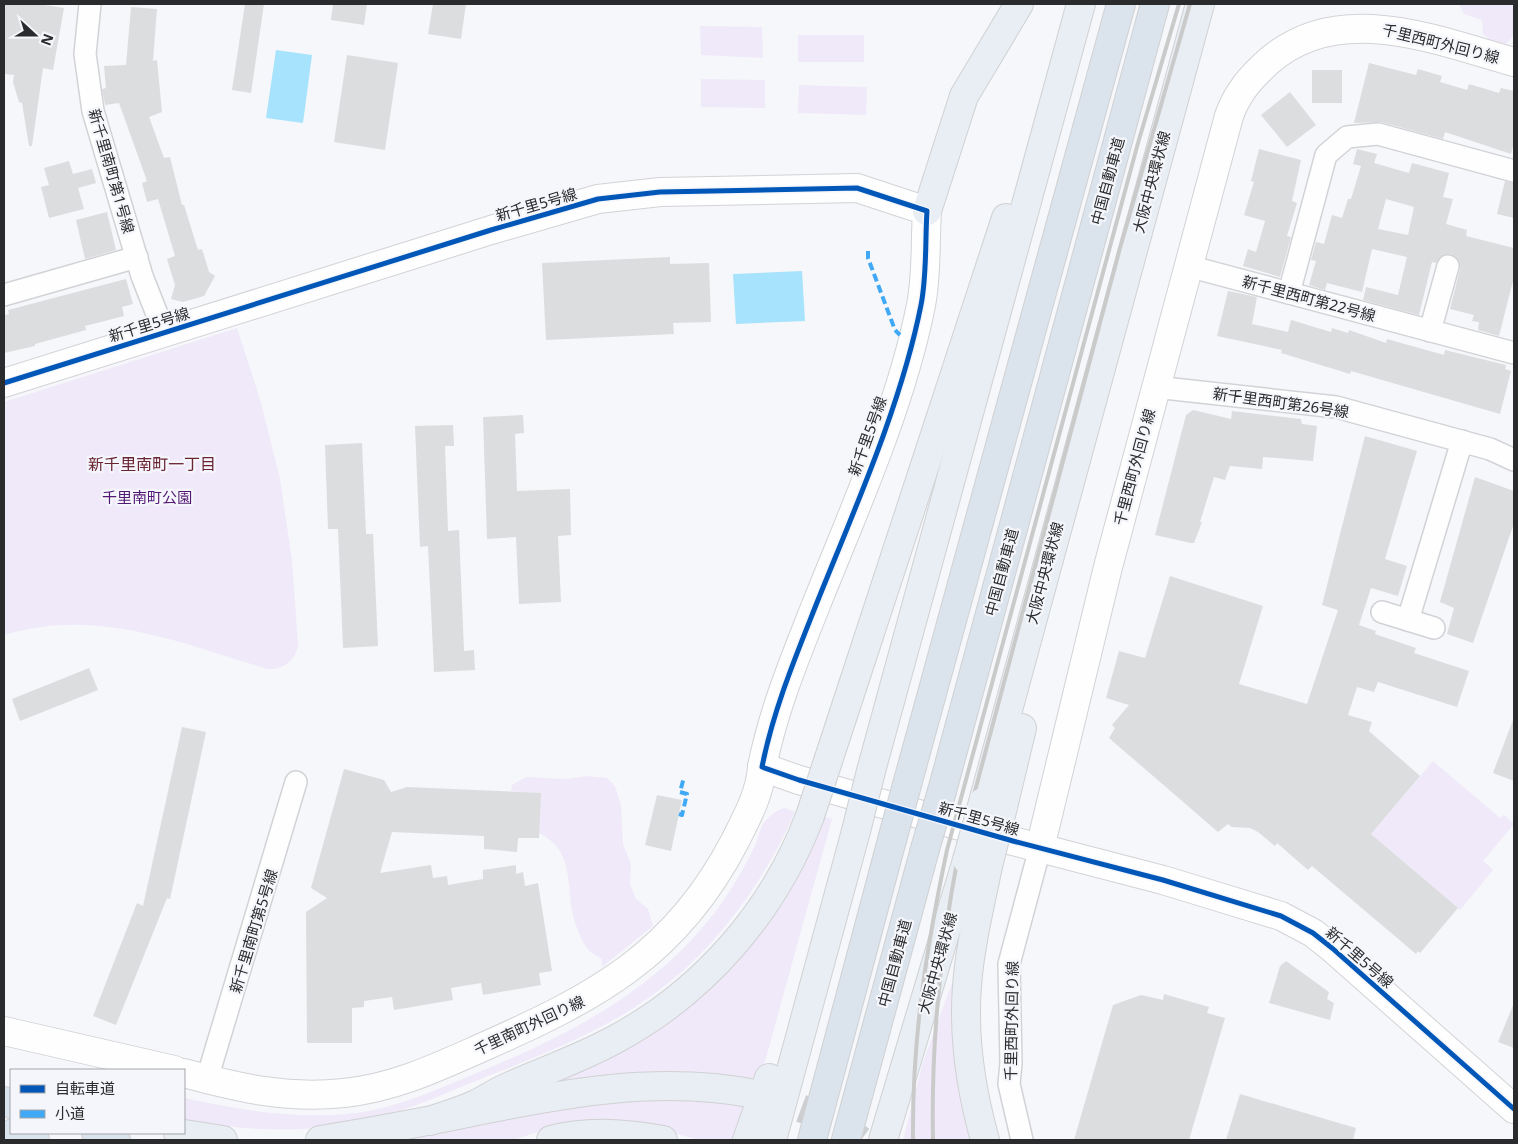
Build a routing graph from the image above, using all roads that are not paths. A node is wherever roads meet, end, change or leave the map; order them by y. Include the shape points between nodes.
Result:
1 (90, 4) edge
2 (1019, 4) edge
3 (1081, 4) edge
4 (1121, 4) edge
5 (1155, 4) edge
6 (1200, 4) edge
7 (1072, 38) junction
8 (1514, 62) edge
9 (1514, 171) edge
10 (926, 210) junction
11 (137, 256) junction
12 (1188, 266) junction
13 (1448, 266) dead end
14 (1289, 293) junction
15 (4, 295) edge
16 (1430, 330) junction
17 (164, 332) junction
18 (1514, 353) edge
19 (4, 383) edge
20 (1156, 387) junction
21 (1462, 441) junction
22 (1514, 460) edge
23 (1382, 612) dead end
24 (1408, 620) junction
25 (1434, 628) dead end
26 (762, 767) junction
27 (296, 782) dead end
28 (1040, 848) junction
29 (978, 863) junction
30 (828, 935) junction
31 (4, 1031) edge
32 (170, 1069) edge
33 (196, 1076) edge
34 (754, 1094) tunnel mouth
35 (1514, 1110) edge
36 (430, 1121) junction
37 (18, 1134) edge
38 (99, 1134) edge
39 (184, 1134) edge
40 (35, 1140) edge
41 (116, 1140) edge
42 (223, 1140) edge
43 (320, 1140) edge
44 (551, 1140) edge
45 (663, 1140) edge
46 (747, 1140) edge
47 (772, 1140) edge
48 (812, 1140) edge
49 (846, 1140) edge
50 (884, 1140) edge
51 (985, 1140) edge
52 (1022, 1140) edge

1 - 11 street, 新千里南町第1号線 via 86,54 93,111
2 - 10 main road via 964,96
3 - 7 main road
4 - 48 highway, bridge
5 - 49 highway, 中国自動車道, bridge
6 - 29 main road, 大阪中央環状線, bridge via 1042,578
7 - 30 main road, bridge
7 - 36 main road, bridge via 993,254 810,816 789,863 764,905 727,952 685,993 599,1048 498,1090 476,1104
8 - 12 street, 千里西町外回り線 via 1413,34 1366,26 1324,30 1292,44 1252,77 1232,106
9 - 14 street via 1378,134 1347,137 1326,155
10 - 17 street, 新千里5号線 via 857,188 660,192 598,199
10 - 26 street, 新千里5号線 via 923,292 909,350 885,426 796,655 769,733
11 - 15 street
11 - 17 street, 新千里南町第1号線
12 - 14 street, 新千里西町第22号線
12 - 20 street, 千里西町外回り線
13 - 16 street
14 - 16 street, 新千里西町第22号線
16 - 18 street, 新千里西町第22号線
17 - 19 street, 新千里5号線
20 - 21 street, 新千里西町第26号線 via 1336,407
20 - 28 street, 千里西町外回り線 via 1108,567
21 - 22 street, 新千里西町第26号線
21 - 24 street
23 - 24 street
24 - 25 street
26 - 28 street, 新千里5号線
26 - 33 street, 千里南町外回り線 via 757,796 724,863 705,892 677,926 644,957 586,998 442,1066 375,1089 342,1094 288,1095
27 - 33 street, 新千里南町第5号線
28 - 35 street, 新千里5号線 via 1164,880 1295,922 1332,948
28 - 52 street, 千里西町外回り線 via 1009,964 1009,1084
29 - 50 main road, 大阪中央環状線
29 - 51 main road via 966,1010 970,1067
30 - 46 main road via 779,1046
30 - 47 main road
31 - 32 street
34 - 36 main road via 690,1085 633,1086 525,1101
36 - 43 main road
37 - 40 highway
38 - 41 highway
39 - 42 main road
44 - 45 main road via 584,1134

